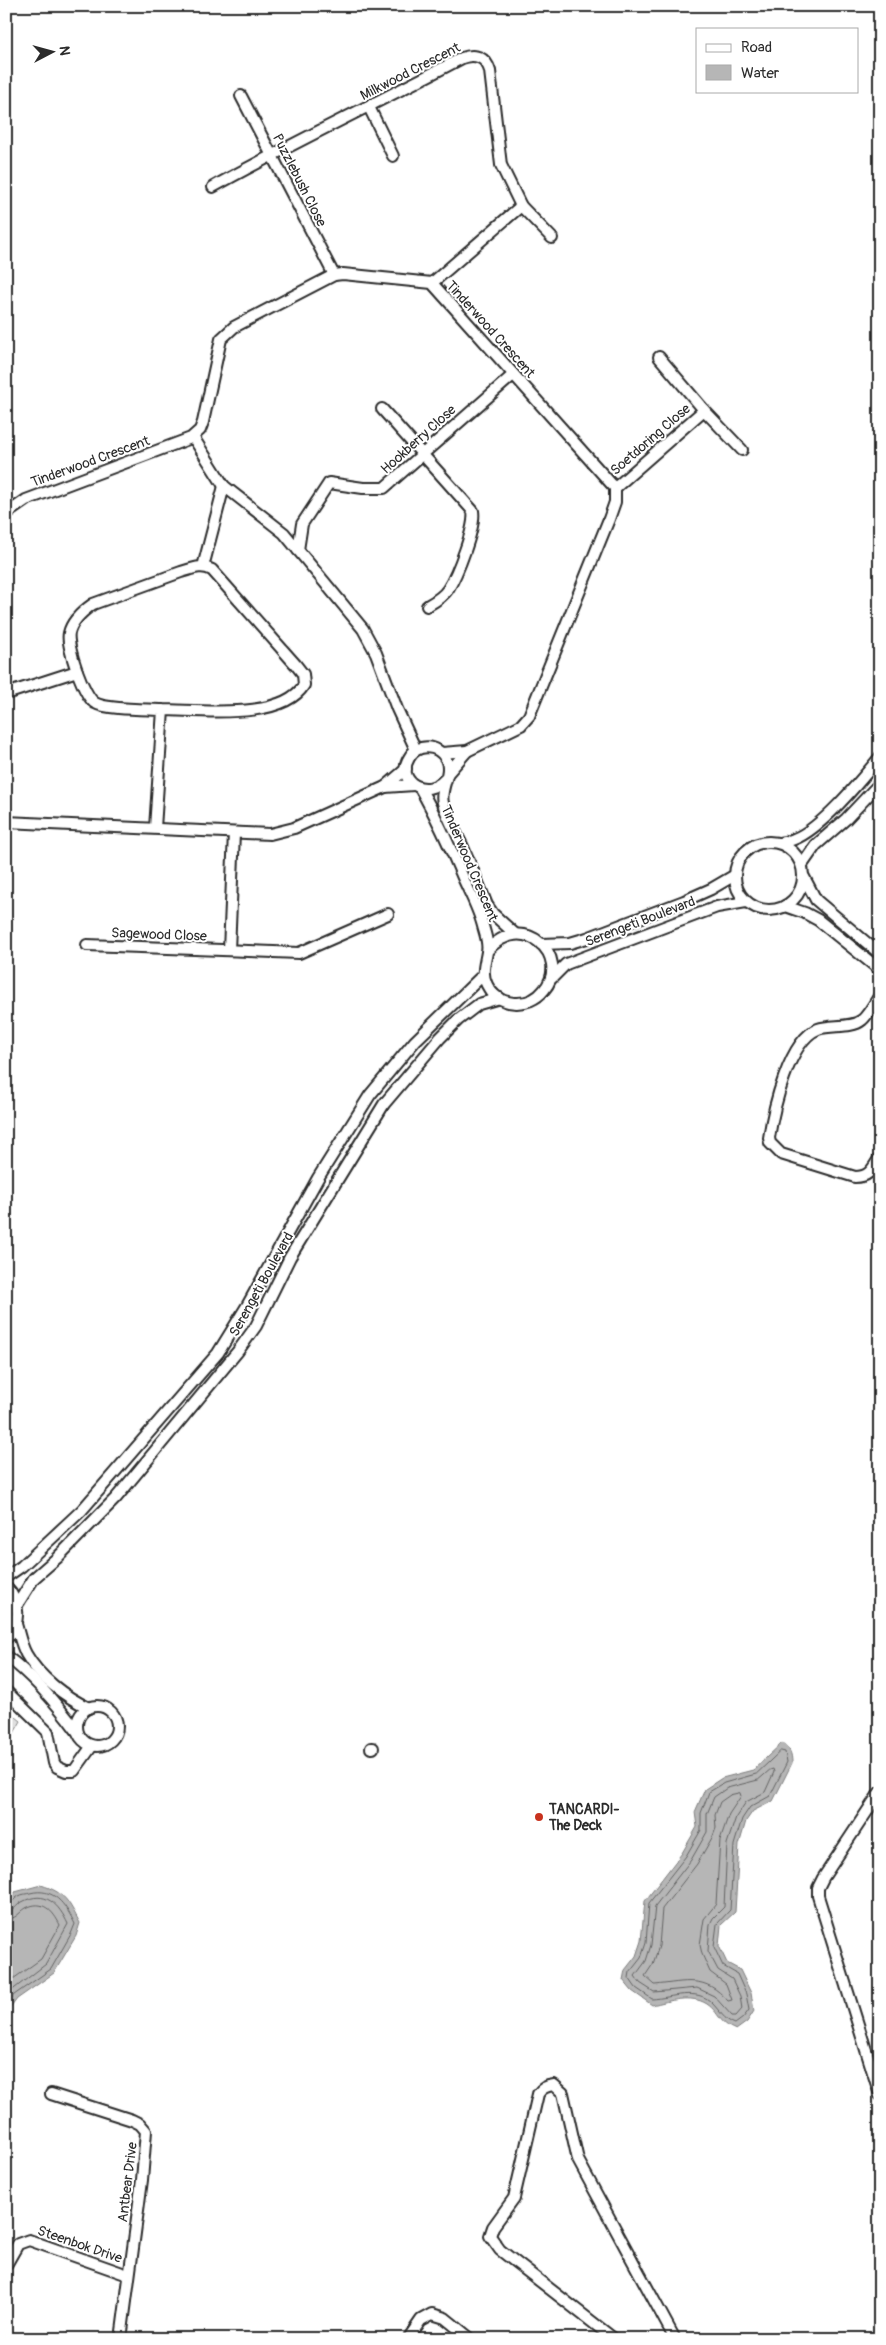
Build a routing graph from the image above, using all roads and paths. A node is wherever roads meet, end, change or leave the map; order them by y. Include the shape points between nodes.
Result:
1 (241, 96) dead end
2 (370, 107) junction
3 (271, 154) junction
4 (393, 156) dead end
5 (213, 187) dead end
6 (521, 206) junction
7 (552, 238) dead end
8 (334, 275) junction
9 (432, 283) junction
10 (659, 357) dead end
11 (513, 374) junction
12 (382, 409) dead end
13 (704, 410) junction
14 (193, 436) junction
15 (742, 450) dead end
16 (421, 453) junction
17 (224, 486) junction
18 (615, 488) junction
19 (7, 510) edge
20 (302, 524) junction
21 (284, 533) junction
22 (298, 550) junction
23 (203, 566) junction
24 (427, 606) dead end
25 (77, 671) junction
26 (9, 693) dead end
27 (163, 710) junction
28 (416, 750) junction
29 (466, 751) junction
30 (442, 753) junction
31 (880, 758) edge
32 (406, 769) junction
33 (446, 776) junction
34 (880, 783) edge
35 (417, 786) junction
36 (385, 787) junction
37 (6, 822) edge
38 (155, 828) junction
39 (234, 833) junction
40 (779, 843) junction
41 (464, 850) junction
42 (453, 854) junction
43 (802, 865) junction
44 (735, 875) junction
45 (803, 876) junction
46 (746, 902) junction
47 (785, 906) junction
48 (388, 914) dead end
49 (514, 934) junction
50 (862, 939) junction
51 (541, 944) junction
52 (87, 945) dead end
53 (854, 949) junction
54 (230, 950) junction
55 (487, 951) junction
56 (880, 954) edge
57 (880, 970) edge
58 (483, 975) junction
59 (550, 980) junction
60 (880, 995) edge
61 (500, 998) junction
62 (880, 1157) edge
63 (6, 1577) edge
64 (6, 1587) edge
65 (17, 1605) junction
66 (16, 1624) junction
67 (6, 1639) edge
68 (6, 1656) edge
69 (6, 1692) edge
70 (89, 1708) junction
71 (77, 1731) junction
72 (92, 1746) junction
73 (880, 1792) edge
74 (875, 2065) edge
75 (52, 2094) dead end
76 (880, 2095) edge
77 (6, 2265) edge
78 (128, 2274) junction
79 (121, 2339) edge
80 (408, 2339) edge
81 (471, 2339) edge
82 (614, 2339) edge
83 (675, 2339) edge

1 - 3 street, Puzzlebush Close
2 - 3 street, Milkwood Crescent
2 - 4 street
2 - 6 street, Milkwood Crescent via 462,58 480,57 490,71 501,165
3 - 5 street, Milkwood Crescent
3 - 8 street, Puzzlebush Close
6 - 7 street, Milkwood Crescent
6 - 9 street
8 - 9 street, Tinderwood Crescent
8 - 14 street, Tinderwood Crescent via 227,332 221,340 203,422
9 - 11 street, Tinderwood Crescent
10 - 13 street, Soetdoring Close
11 - 16 street, Hookberry Close
11 - 18 street, Tinderwood Crescent
12 - 16 street
13 - 15 street, Soetdoring Close
13 - 18 street, Soetdoring Close
14 - 17 street
14 - 19 street, Tinderwood Crescent
16 - 20 street, Hookberry Close via 384,488 329,483
16 - 24 street via 470,505 474,517 474,526 448,590
17 - 21 street
17 - 23 street
18 - 29 street via 615,502 609,519 529,716 517,728
20 - 21 street
20 - 22 street
21 - 22 street
22 - 28 street via 363,629
23 - 25 street via 104,599 80,613 68,637
23 - 27 street via 212,570 296,665 303,674 304,684 291,697 260,710
25 - 26 street
25 - 27 street via 86,695 95,703
27 - 38 street
28 - 30 street via 431,747
28 - 32 street via 409,757
29 - 30 street
29 - 33 street
30 - 33 street via 448,766
31 - 40 street via 860,782 806,832
32 - 35 street via 408,778
32 - 36 street
33 - 35 street via 434,788
33 - 41 street, Tinderwood Crescent via 443,804
34 - 43 street via 816,846
35 - 36 street
35 - 42 street, Tinderwood Crescent
36 - 39 street via 284,832
37 - 38 street
38 - 39 street
39 - 54 street
40 - 43 street via 789,848
40 - 44 street via 768,841 746,850 739,859
41 - 42 street
41 - 49 street, Tinderwood Crescent via 493,914
42 - 55 street, Tinderwood Crescent via 482,920
43 - 45 street
44 - 46 street via 738,893
44 - 51 street, Serengeti Boulevard via 684,901 587,938 570,943
45 - 47 street via 802,887
45 - 50 street via 816,900
46 - 47 street via 768,911
46 - 59 street, Serengeti Boulevard via 717,907 566,964
47 - 53 street via 818,920
48 - 54 street, Sagewood Close via 299,953
49 - 51 street via 528,935
49 - 55 street via 495,942
50 - 53 street
50 - 56 street
51 - 59 street via 550,958
52 - 54 street, Sagewood Close
53 - 57 street
55 - 58 street
58 - 61 street via 487,986
58 - 63 street, Serengeti Boulevard via 415,1041 370,1095 318,1178 218,1353 82,1510
59 - 61 street via 545,990 528,1002 517,1003
60 - 62 street via 864,1019 857,1023 820,1028 805,1040 793,1056 784,1078 769,1138 781,1154 855,1177 871,1172
61 - 65 street, Serengeti Boulevard via 479,1004 468,1012 397,1087 339,1175 290,1257 256,1326 238,1351 116,1498 34,1578
64 - 65 street
65 - 66 street
66 - 67 street
66 - 70 street via 23,1648 33,1664 59,1690
68 - 71 street via 50,1698
69 - 72 street via 48,1732 57,1767 74,1771
70 - 71 street via 78,1719
70 - 72 street via 104,1708 114,1716 117,1728 112,1740
71 - 72 street via 81,1739
73 - 74 street via 818,1888 821,1907
74 - 76 street
75 - 78 street, Antbear Drive via 132,2120 146,2130
77 - 78 street, Steenbok Drive via 18,2244 29,2240
78 - 79 street, Antbear Drive
80 - 81 street via 421,2320 432,2314 445,2318
82 - 83 street via 500,2250 490,2236 492,2227 514,2198 538,2094 547,2086 554,2085 563,2093 578,2160

